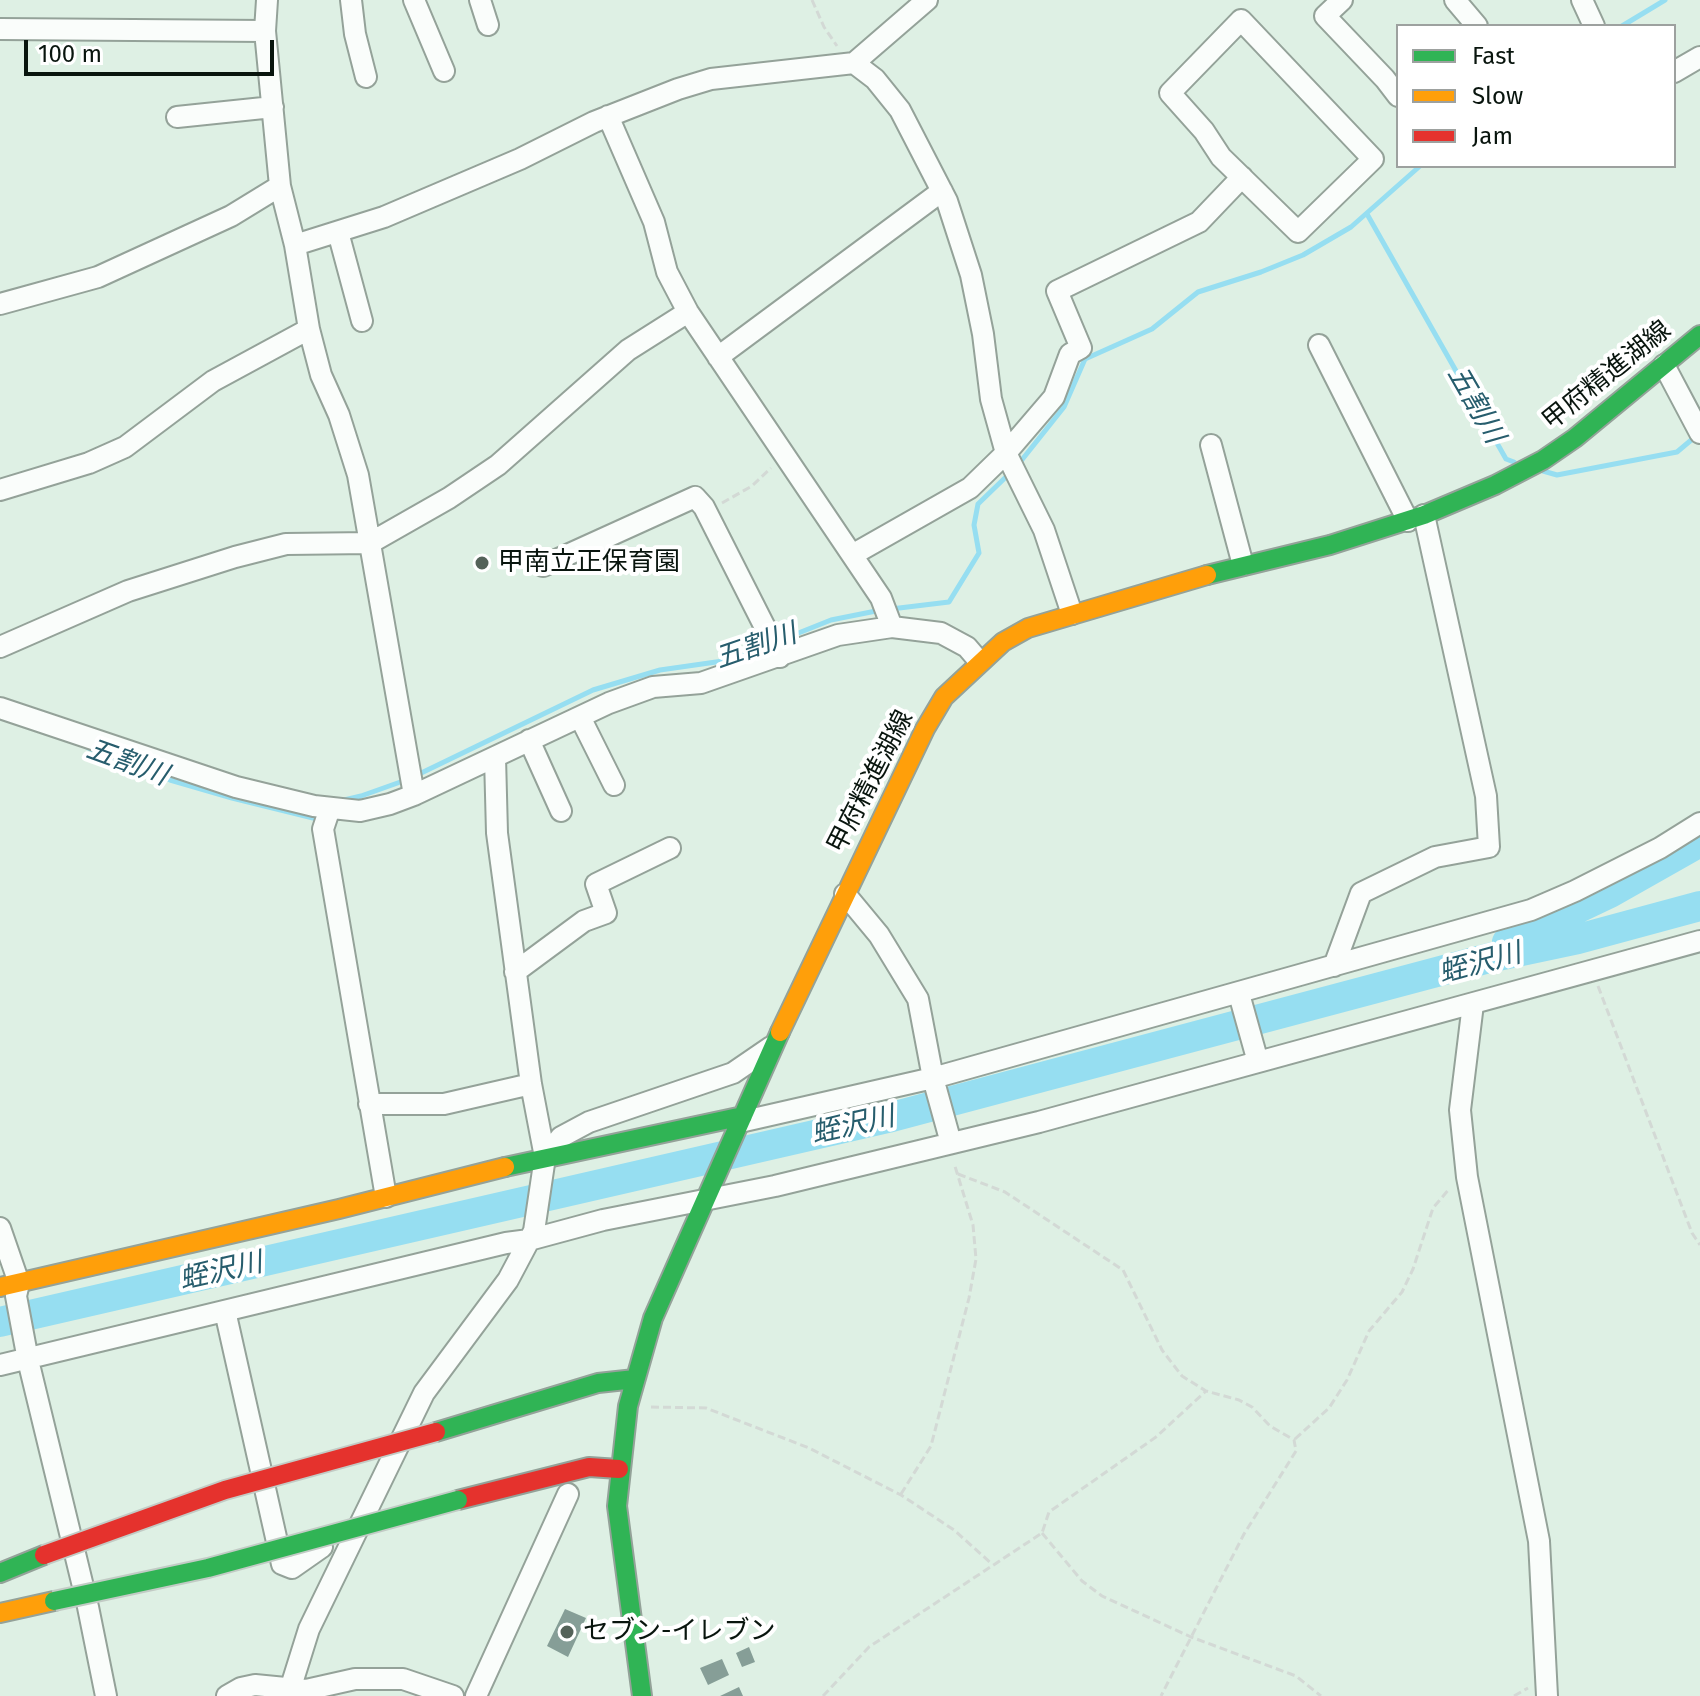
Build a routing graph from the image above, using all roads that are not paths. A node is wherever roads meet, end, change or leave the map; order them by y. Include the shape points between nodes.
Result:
1 (267, 0) edge
2 (351, 0) edge
3 (414, 0) edge
4 (480, 0) edge
5 (927, 0) edge
6 (1342, 0) edge
7 (1455, 0) edge
8 (1582, 0) edge
9 (1475, 24) edge
10 (1593, 24) edge
11 (488, 25) dead end
12 (0, 29) edge
13 (265, 31) junction
14 (1700, 57) edge
15 (854, 63) junction
16 (444, 71) dead end
17 (1676, 71) edge
18 (366, 77) dead end
19 (1396, 93) edge
20 (273, 107) junction
21 (608, 116) junction
22 (177, 117) dead end
23 (1242, 177) junction
24 (280, 186) junction
25 (942, 191) junction
26 (338, 232) junction
27 (295, 245) junction
28 (0, 304) edge
29 (688, 312) junction
30 (362, 321) dead end
31 (309, 329) junction
32 (1700, 335) edge
33 (1319, 345) dead end
34 (718, 357) junction
35 (1664, 365) junction
36 (1697, 427) edge
37 (1211, 445) dead end
38 (1006, 453) junction
39 (0, 490) edge
40 (1416, 518) junction
41 (370, 543) junction
42 (852, 555) junction
43 (1243, 565) junction
44 (543, 566) dead end
45 (1072, 614) junction
46 (892, 627) junction
47 (0, 647) edge
48 (780, 657) junction
49 (979, 661) junction
50 (0, 708) edge
51 (580, 717) junction
52 (529, 740) junction
53 (495, 757) junction
54 (614, 785) dead end
55 (414, 795) junction
56 (330, 808) junction
57 (561, 811) dead end
58 (1700, 823) edge
59 (670, 848) dead end
60 (845, 894) junction
61 (1700, 941) edge
62 (1334, 966) junction
63 (515, 972) junction
64 (1240, 998) junction
65 (1473, 1004) junction
66 (775, 1043) junction
67 (1256, 1056) junction
68 (933, 1080) junction
69 (531, 1084) junction
70 (369, 1104) junction
71 (740, 1122) junction
72 (950, 1139) junction
73 (544, 1164) junction
74 (707, 1196) junction
75 (386, 1197) junction
76 (0, 1228) edge
77 (532, 1236) junction
78 (12, 1289) edge
79 (225, 1311) junction
80 (28, 1354) junction
81 (0, 1365) edge
82 (635, 1379) junction
83 (619, 1469) junction
84 (568, 1494) dead end
85 (345, 1554) junction
86 (0, 1573) edge
87 (0, 1613) edge
88 (289, 1692) edge
89 (106, 1696) edge
90 (227, 1696) edge
91 (453, 1696) edge
92 (476, 1696) edge
93 (642, 1696) edge
94 (1547, 1696) edge

1 - 13 street
2 - 18 street
3 - 16 street
4 - 11 street
5 - 15 street
6 - 19 street via 1325,16
7 - 9 street
8 - 10 street
12 - 13 street
13 - 20 street
14 - 17 street
15 - 21 street via 711,79
15 - 25 street via 900,110
20 - 22 street
20 - 24 street
21 - 26 street via 478,178
21 - 29 street via 654,222 667,272
23 - 23 street via 1170,93 1241,20 1373,159 1298,232
23 - 38 street via 1199,222 1057,291 1081,348 1070,354 1054,397
24 - 27 street
24 - 28 street via 205,229 98,277
25 - 34 street
25 - 38 street via 971,275 991,399
26 - 27 street
26 - 30 street
27 - 31 street
29 - 34 street
29 - 41 street via 628,350 498,465
31 - 39 street via 213,381 125,447
31 - 41 street via 358,475
32 - 35 main road, 甲府精進湖線
33 - 40 street
34 - 42 street
35 - 36 street
35 - 40 main road, 甲府精進湖線 via 1543,460
37 - 43 street
38 - 42 street via 970,488
38 - 45 street via 1044,530
40 - 43 main road, 甲府精進湖線
40 - 62 street via 1486,796 1489,847 1435,857 1361,893
41 - 47 street via 286,544 235,557 128,591
41 - 55 street
42 - 46 street via 881,598
43 - 45 main road, 甲府精進湖線
44 - 48 street via 695,497
45 - 49 main road, 甲府精進湖線 via 1028,628
46 - 48 street via 838,635
46 - 49 street via 941,633 967,647
48 - 51 street via 701,683 653,687
49 - 60 main road, 甲府精進湖線 via 944,697 925,729
50 - 56 street via 236,787
51 - 52 street
51 - 54 street
52 - 53 street
52 - 57 street
53 - 55 street
53 - 63 street via 497,833
55 - 56 street via 360,811
56 - 70 street via 323,829
58 - 62 street via 1531,910
59 - 63 street via 596,884 606,913 584,921
60 - 66 main road, 甲府精進湖線
60 - 68 street via 879,935 918,999
61 - 65 street
62 - 64 street
63 - 69 street
64 - 67 street
64 - 68 street
65 - 67 street
65 - 94 street via 1460,1110 1467,1177 1539,1541
66 - 71 main road, 甲府精進湖線
66 - 73 street via 733,1073 589,1122 561,1137
67 - 72 street
68 - 71 street
68 - 72 street
69 - 70 street via 444,1104
69 - 73 street
70 - 75 street
71 - 73 main road
71 - 74 main road, 甲府精進湖線
72 - 74 street via 775,1186
73 - 75 main road
73 - 77 street
74 - 77 street
74 - 82 main road, 甲府精進湖線 via 653,1318
75 - 78 main road
76 - 78 street
77 - 79 street
77 - 85 street via 508,1280 424,1393
78 - 80 street
79 - 80 street
79 - 85 street via 282,1564 292,1568 320,1547
80 - 81 street
80 - 89 street
82 - 83 main road, 甲府精進湖線
82 - 86 main road, bridge via 598,1383 225,1490
83 - 87 main road, bridge via 589,1467 208,1568
83 - 93 main road, 甲府精進湖線 via 621,1555
84 - 92 street
85 - 88 street via 309,1629
88 - 90 street via 255,1685
88 - 91 street via 355,1679 403,1679

